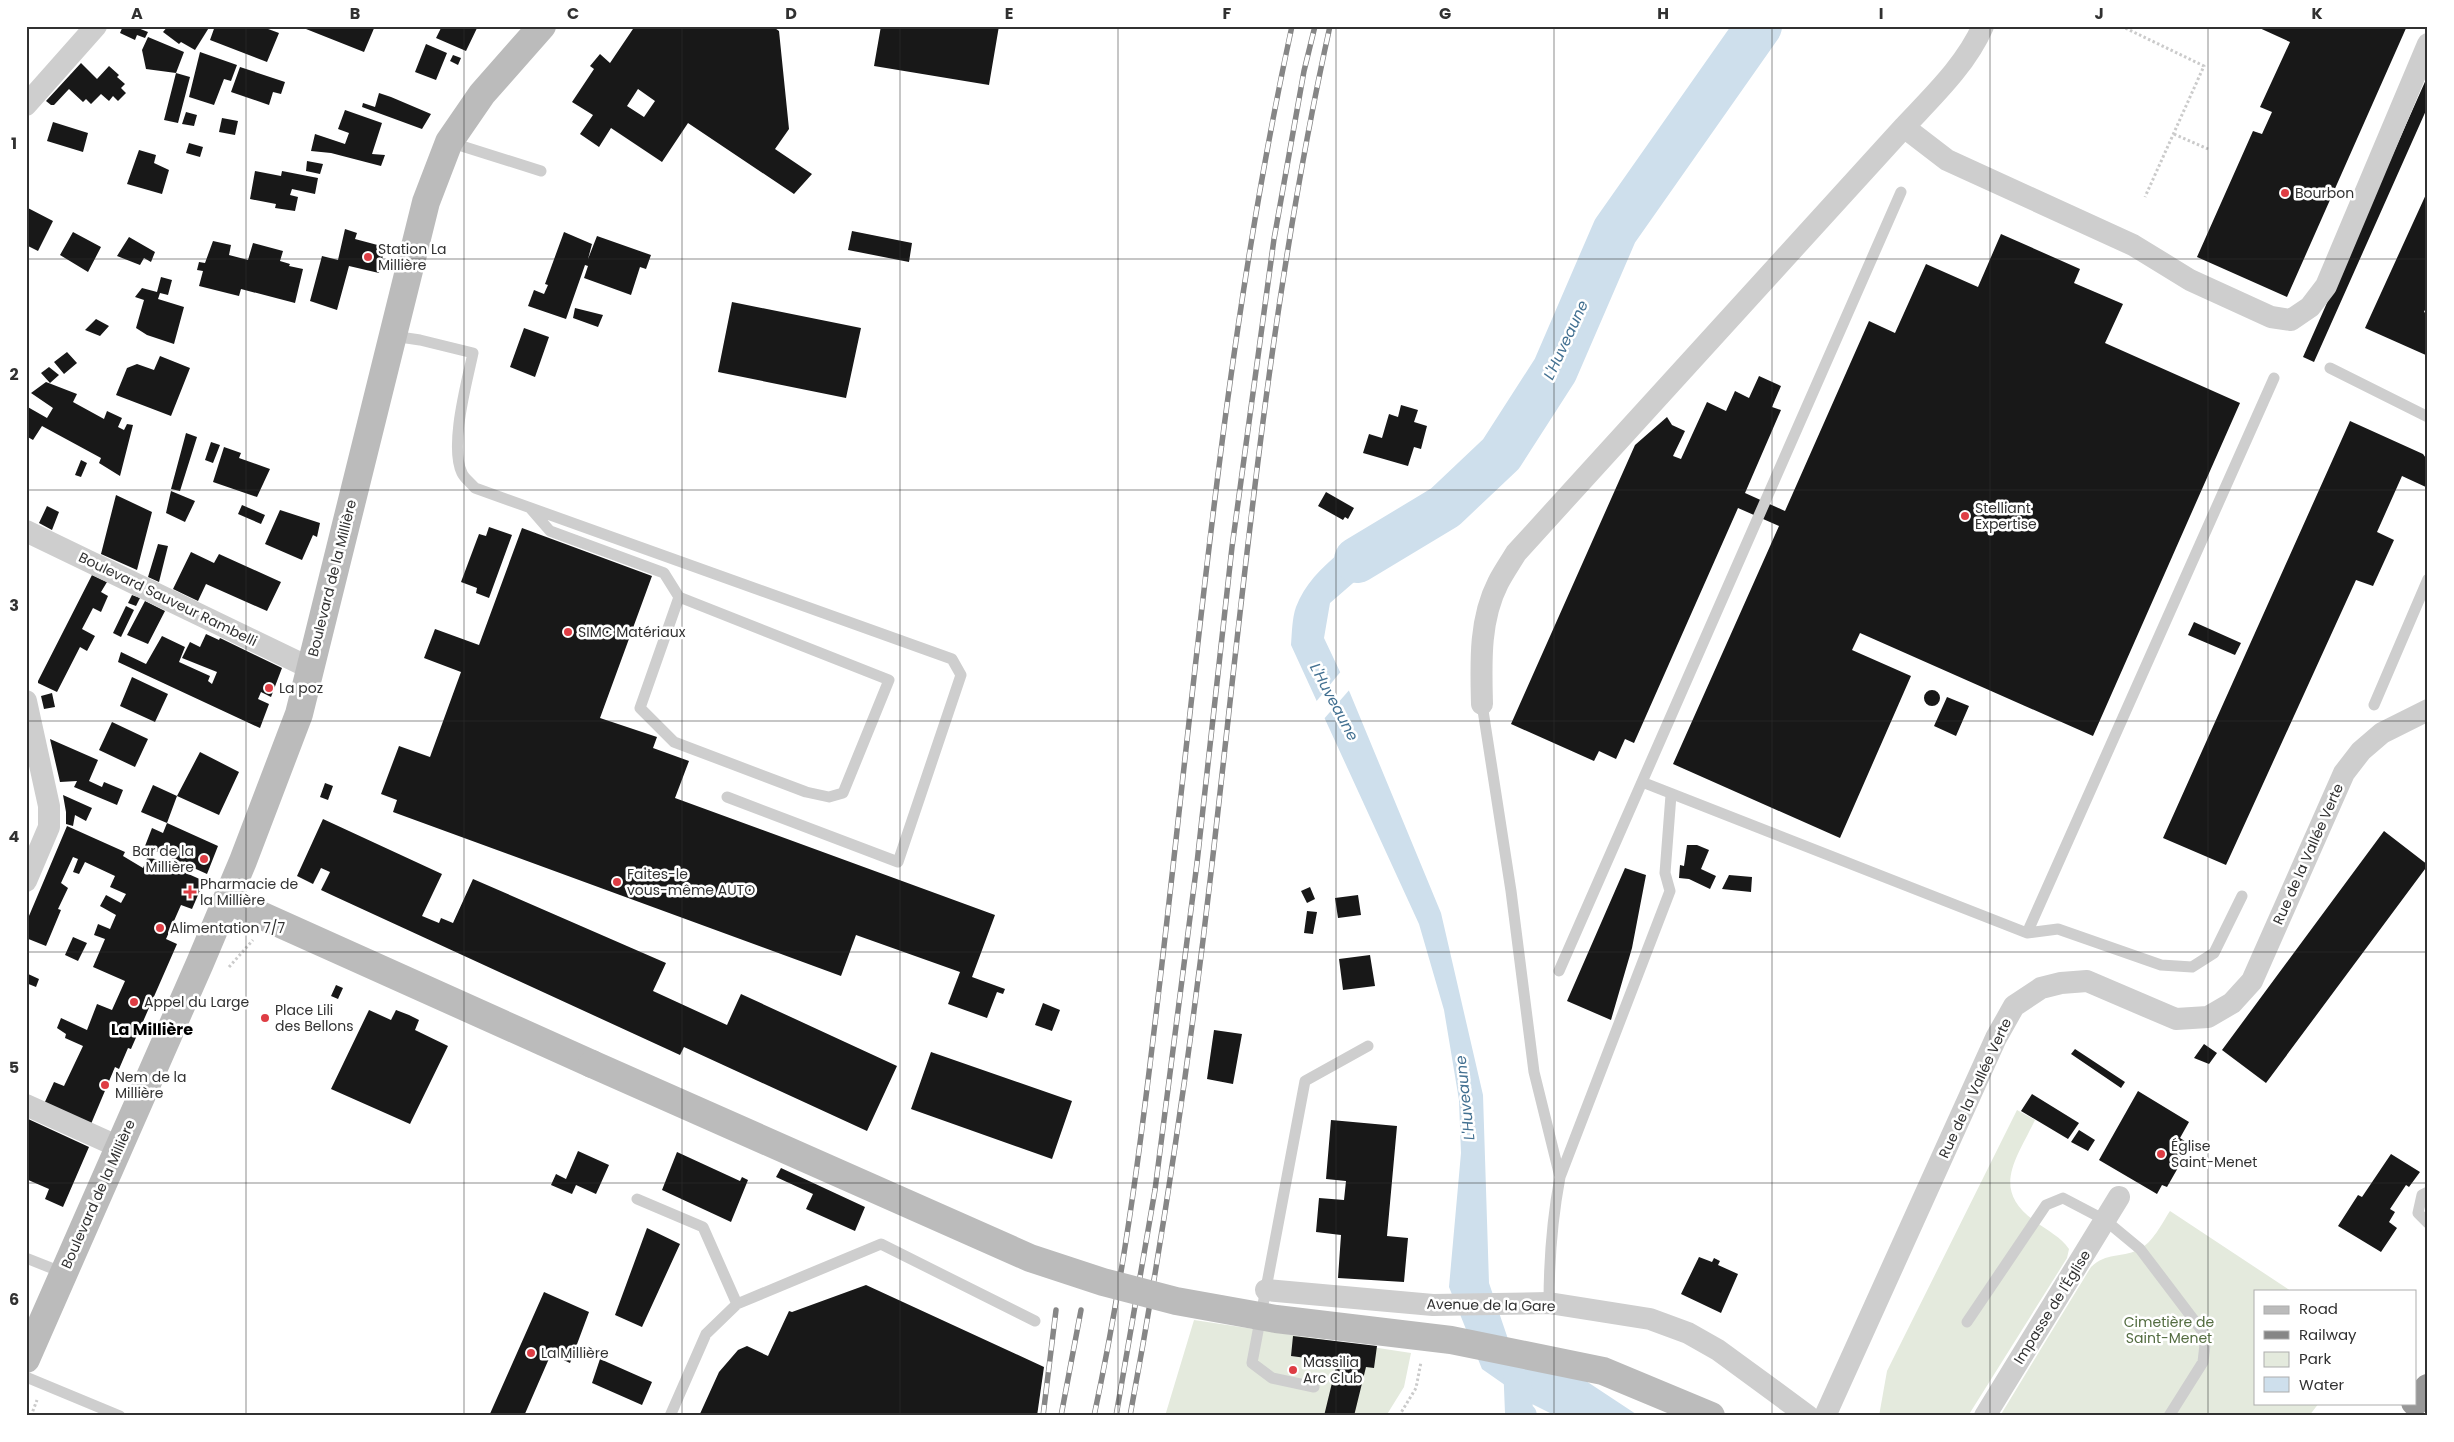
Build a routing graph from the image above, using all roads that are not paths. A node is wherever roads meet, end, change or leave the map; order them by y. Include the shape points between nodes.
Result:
1 (96, 26) edge
2 (542, 26) edge
3 (1983, 26) edge
4 (2428, 44) edge
5 (26, 106) edge
6 (1904, 127) junction
7 (449, 142) junction
8 (541, 171) dead end
9 (1901, 192) dead end
10 (393, 336) junction
11 (2330, 368) dead end
12 (2274, 378) dead end
13 (2428, 417) edge
14 (529, 507) junction
15 (26, 531) edge
16 (2428, 579) edge
17 (680, 597) junction
18 (310, 668) junction
19 (26, 701) edge
20 (1482, 704) joint
21 (2374, 705) dead end
22 (2428, 710) edge
23 (1642, 782) junction
24 (1671, 795) junction
25 (727, 797) dead end
26 (26, 881) edge
27 (2242, 896) dead end
28 (226, 900) junction
29 (2027, 933) junction
30 (1559, 972) dead end
31 (1368, 1046) dead end
32 (26, 1105) edge
33 (119, 1147) junction
34 (1560, 1177) junction
35 (2428, 1192) edge
36 (2119, 1197) dead end
37 (637, 1199) dead end
38 (2105, 1220) junction
39 (2428, 1223) edge
40 (26, 1258) edge
41 (64, 1273) junction
42 (1266, 1290) junction
43 (1549, 1303) junction
44 (737, 1304) junction
45 (1035, 1321) dead end
46 (1967, 1322) dead end
47 (26, 1359) edge
48 (26, 1377) edge
49 (1314, 1387) dead end
50 (2428, 1388) edge
51 (2416, 1402) edge
52 (2414, 1404) edge
53 (120, 1416) edge
54 (670, 1416) edge
55 (1711, 1416) edge
56 (1808, 1416) edge
57 (1825, 1416) edge
58 (1984, 1416) edge
59 (2169, 1416) edge
60 (2403, 1416) edge

1 - 5 street
2 - 7 street, Boulevard de la Millière via 482,94
3 - 6 street via 1976,42 1941,87
4 - 6 street via 2326,286 2310,307 2291,320 2271,316 2190,280 2133,245 1948,160
6 - 20 street via 1516,553 1497,584 1486,618 1480,658
7 - 8 lane
7 - 10 street, Boulevard de la Millière via 426,202
9 - 23 lane
10 - 14 lane via 474,353 463,396 457,448 462,474 475,488
10 - 18 street, Boulevard de la Millière
11 - 13 lane
12 - 29 lane
14 - 17 lane via 550,531 664,573
14 - 25 lane via 952,659 961,675 898,862
15 - 18 street, Boulevard Sauveur Rambelli
16 - 21 lane
17 - 17 lane via 640,708 674,742 806,792 828,797 843,793 889,680
18 - 28 street, Boulevard de la Millière via 299,714
19 - 26 street via 49,806 49,827
20 - 34 lane via 1511,891 1534,1072
22 - 57 street, Rue de la Vallée Verte via 2382,733 2360,751 2344,772 2252,982 2232,1003 2208,1017 2176,1019 2087,981 2041,988 2014,1006 1996,1038
23 - 24 lane
23 - 30 lane
24 - 29 lane
24 - 34 lane via 1665,873 1670,891
27 - 29 lane via 2214,953 2192,967 2161,966 2058,930
28 - 33 street, Boulevard de la Millière
28 - 55 street, bridge via 1020,1254 1103,1282 1176,1301 1276,1319 1451,1340 1602,1372
31 - 42 lane via 1305,1081
32 - 33 street
33 - 41 street, Boulevard de la Millière
34 - 43 lane via 1551,1227
35 - 39 lane via 2422,1196 2418,1213
36 - 38 street, Impasse de l'Église
37 - 44 lane via 703,1228
38 - 46 lane via 2063,1198 2046,1205
38 - 58 street, Impasse de l'Église
38 - 59 lane via 2140,1249 2206,1336 2203,1362
40 - 41 lane
41 - 47 street, Boulevard de la Millière
42 - 43 street, Avenue de la Gare via 1444,1305
42 - 49 lane via 1252,1363 1272,1378
43 - 56 street, Avenue de la Gare via 1650,1319 1688,1333 1718,1350
44 - 45 lane via 881,1244
44 - 54 lane via 706,1334
48 - 53 lane
50 - 51 highway
52 - 60 highway

